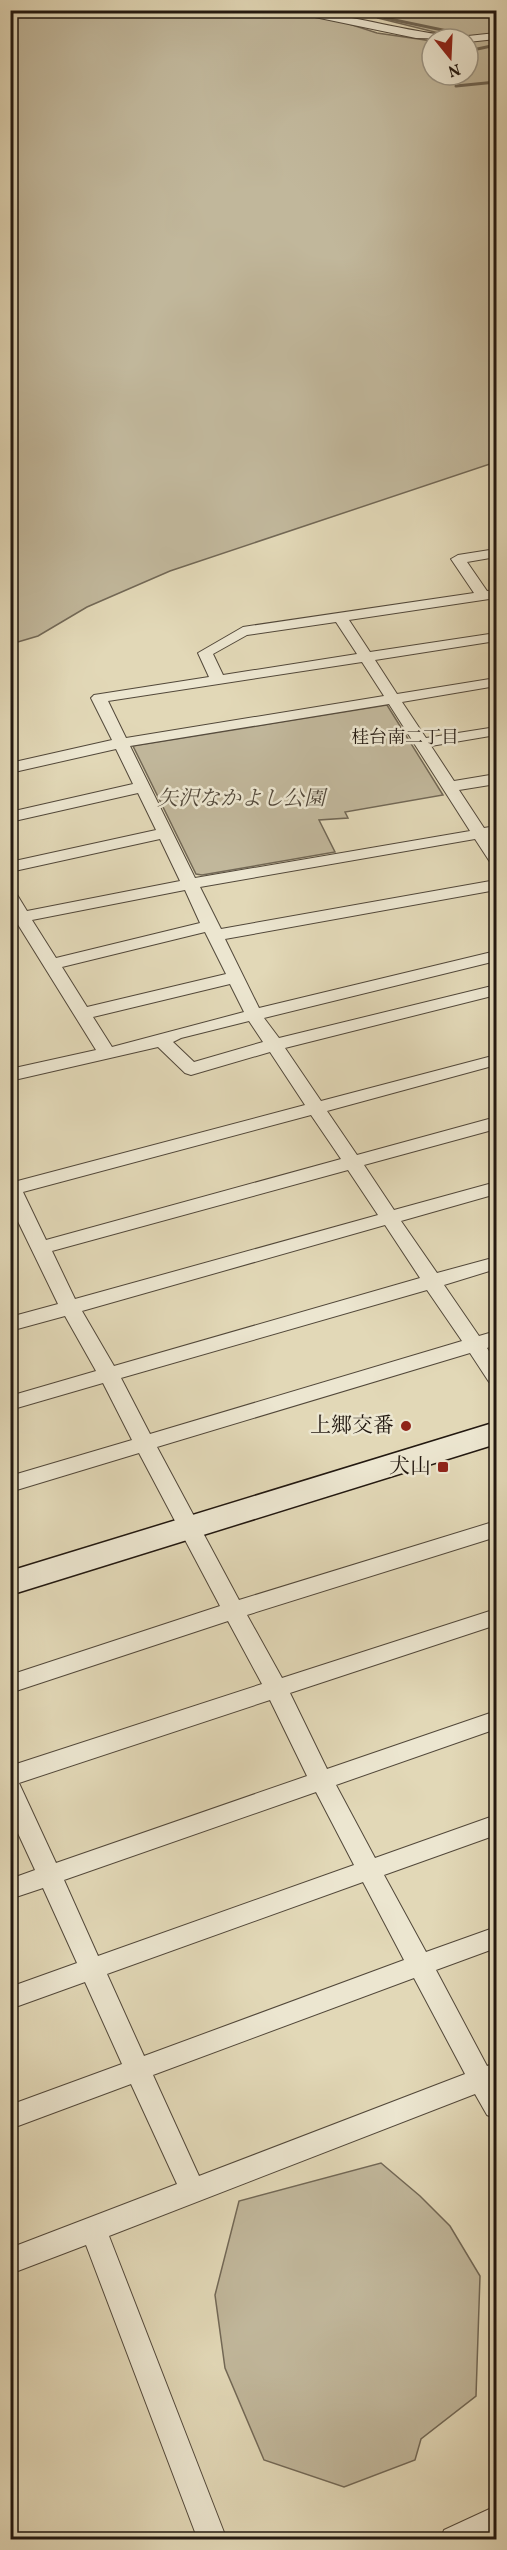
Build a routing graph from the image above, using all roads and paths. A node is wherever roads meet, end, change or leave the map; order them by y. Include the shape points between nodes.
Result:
1 (285, 10) edge
2 (420, 35) edge
3 (496, 36) edge
4 (480, 38) edge
5 (496, 553) edge
6 (490, 595) edge
7 (341, 618) junction
8 (496, 637) edge
9 (367, 657) junction
10 (218, 680) junction
11 (496, 682) edge
12 (395, 698) junction
13 (496, 731) edge
14 (121, 743) junction
15 (424, 743) junction
16 (10, 768) edge
17 (496, 779) edge
18 (452, 786) junction
19 (143, 787) junction
20 (10, 817) edge
21 (496, 831) edge
22 (166, 833) junction
23 (480, 834) junction
24 (496, 859) edge
25 (10, 867) edge
26 (191, 884) junction
27 (496, 885) edge
28 (10, 897) edge
29 (16, 918) edge
30 (214, 930) junction
31 (496, 956) edge
32 (51, 964) junction
33 (236, 977) junction
34 (496, 990) edge
35 (82, 1014) junction
36 (254, 1015) junction
37 (162, 1041) junction
38 (274, 1045) junction
39 (106, 1053) junction
40 (496, 1060) edge
41 (10, 1075) edge
42 (315, 1108) junction
43 (496, 1123) edge
44 (352, 1163) junction
45 (496, 1188) edge
46 (11, 1189) edge
47 (390, 1218) junction
48 (41, 1248) junction
49 (496, 1263) edge
50 (433, 1281) junction
51 (70, 1308) junction
52 (10, 1324) edge
53 (496, 1338) edge
54 (474, 1345) junction
55 (109, 1375) junction
56 (496, 1377) edge
57 (10, 1403) edge
58 (496, 1433) edge
59 (144, 1443) junction
60 (10, 1484) edge
61 (188, 1528) junction
62 (496, 1529) edge
63 (10, 1583) edge
64 (234, 1610) junction
65 (496, 1617) edge
66 (10, 1683) edge
67 (276, 1688) junction
68 (496, 1720) edge
69 (10, 1776) edge
70 (321, 1780) junction
71 (10, 1789) edge
72 (496, 1825) edge
73 (371, 1869) junction
74 (50, 1876) junction
75 (10, 1889) edge
76 (496, 1937) edge
77 (422, 1965) junction
78 (92, 1969) junction
79 (10, 1998) edge
80 (138, 2070) junction
81 (489, 2076) edge
82 (496, 2107) edge
83 (10, 2117) edge
84 (193, 2191) junction
85 (93, 2229) junction
86 (10, 2261) edge
87 (496, 2521) edge
88 (461, 2538) edge
89 (213, 2540) edge

1 - 2 street
3 - 4 street
5 - 6 street via 458,559
6 - 7 street
7 - 9 street
7 - 10 street via 243,631 205,653
8 - 9 street
9 - 10 street
9 - 12 street
10 - 14 street via 99,698
11 - 12 street
12 - 14 street
12 - 15 street
13 - 15 street
14 - 16 street
14 - 19 street
15 - 18 street
17 - 18 street
18 - 23 street
19 - 20 street
19 - 22 street
21 - 23 street
22 - 25 street
22 - 26 street
23 - 24 street
23 - 26 street
26 - 29 street
26 - 30 street
27 - 30 street
28 - 29 street
29 - 32 street
30 - 32 street
30 - 33 street
31 - 36 street
32 - 35 street
33 - 35 street
33 - 36 street
34 - 38 street
35 - 39 street
36 - 37 street via 175,1034
36 - 38 street
37 - 38 street via 191,1069
37 - 39 street
38 - 42 street
39 - 41 street
40 - 42 street
42 - 44 street
42 - 46 street
43 - 44 street
44 - 47 street
44 - 48 street
45 - 47 street
46 - 48 street
47 - 50 street
47 - 51 street
48 - 51 street
49 - 50 street
50 - 54 street
50 - 55 street
51 - 52 street
51 - 55 street
53 - 54 street
54 - 56 street
54 - 59 street
55 - 57 street
55 - 59 street
58 - 61 street
59 - 60 street
59 - 61 street
61 - 63 street
61 - 64 street
62 - 64 street
64 - 66 street
64 - 67 street
65 - 67 street
67 - 69 street
67 - 70 street
68 - 70 street
70 - 73 street
70 - 74 street
71 - 74 street
72 - 73 street
73 - 77 street
73 - 78 street
74 - 75 street
74 - 78 street
76 - 77 street
77 - 80 street
77 - 81 street
78 - 79 street
78 - 80 street
80 - 83 street
80 - 84 street
81 - 82 street
81 - 84 street
84 - 85 street
85 - 86 street
85 - 89 street
87 - 88 street

